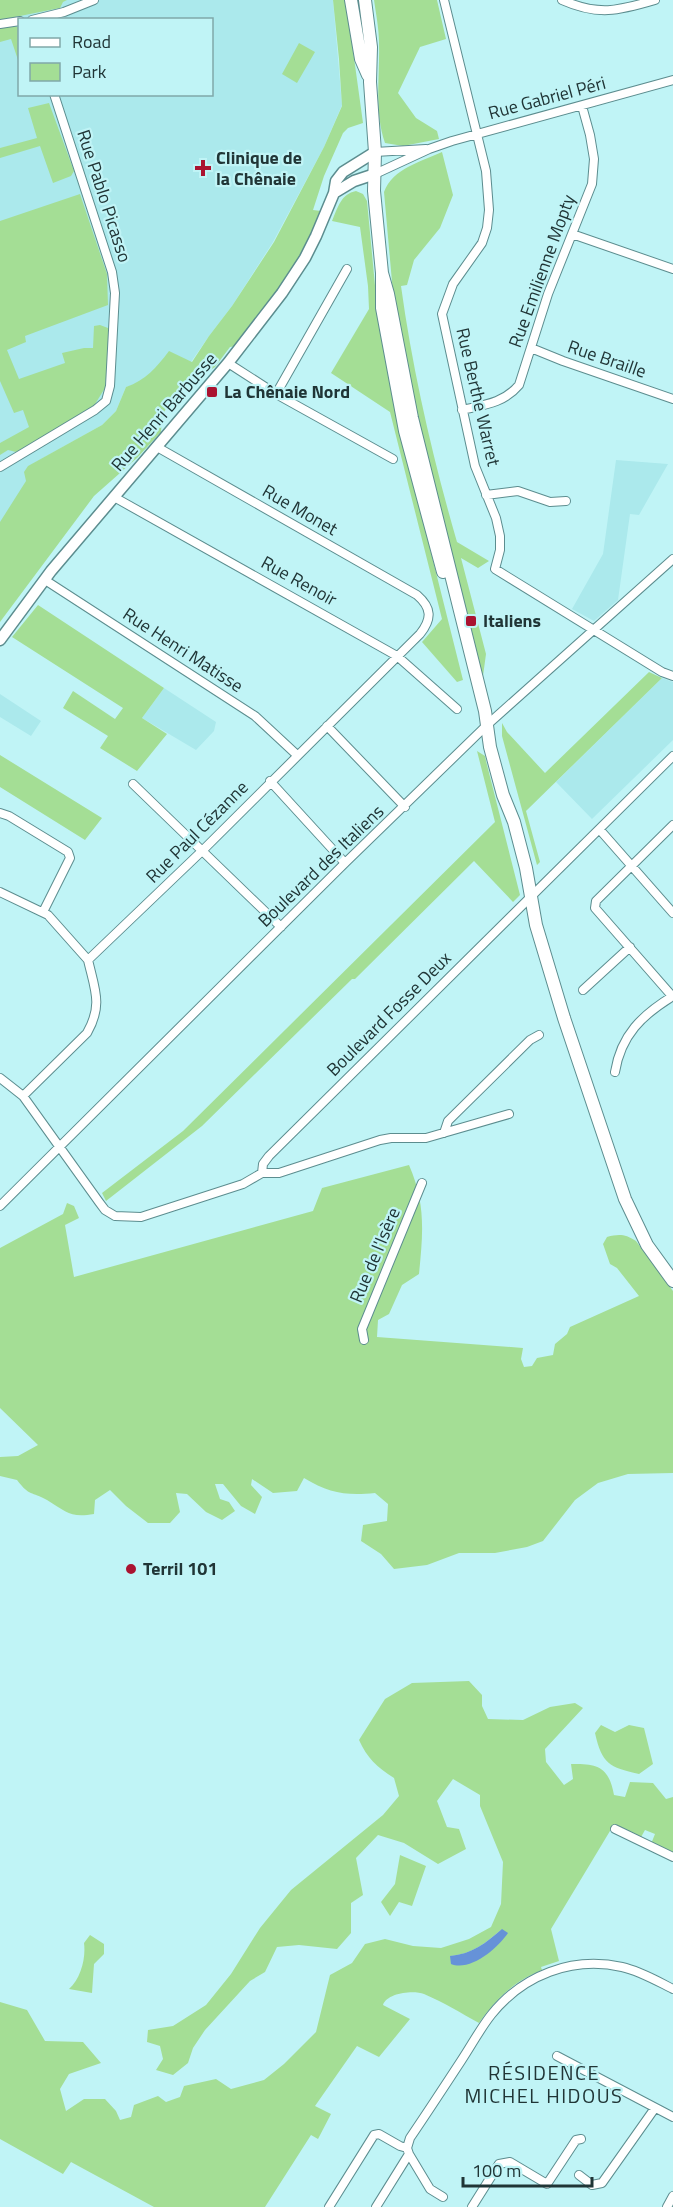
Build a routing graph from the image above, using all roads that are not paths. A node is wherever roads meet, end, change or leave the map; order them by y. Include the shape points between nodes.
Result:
1 (94, 0) edge
2 (351, 0) edge
3 (364, 0) edge
4 (444, 0) edge
5 (562, 0) edge
6 (655, 0) edge
7 (40, 18) edge
8 (18, 21) edge
9 (0, 24) edge
10 (673, 80) edge
11 (370, 82) junction
12 (55, 96) edge
13 (582, 106) junction
14 (476, 134) junction
15 (429, 149) junction
16 (375, 152) junction
17 (375, 174) junction
18 (334, 193) junction
19 (572, 234) junction
20 (347, 269) dead end
21 (673, 269) edge
22 (531, 348) junction
23 (228, 363) junction
24 (276, 393) junction
25 (673, 399) edge
26 (462, 410) junction
27 (158, 447) junction
28 (393, 459) dead end
29 (0, 467) edge
30 (486, 495) junction
31 (114, 497) junction
32 (566, 501) dead end
33 (673, 559) edge
34 (45, 580) junction
35 (426, 602) joint
36 (594, 630) junction
37 (0, 640) edge
38 (398, 656) junction
39 (673, 676) edge
40 (457, 709) dead end
41 (487, 725) junction
42 (327, 726) junction
43 (297, 755) junction
44 (673, 756) edge
45 (270, 781) junction
46 (133, 784) dead end
47 (405, 807) junction
48 (0, 813) edge
49 (672, 827) edge
50 (600, 830) junction
51 (203, 850) junction
52 (345, 863) junction
53 (631, 865) junction
54 (0, 892) edge
55 (532, 896) junction
56 (43, 912) junction
57 (673, 914) edge
58 (281, 927) junction
59 (630, 947) junction
60 (88, 960) junction
61 (583, 990) dead end
62 (673, 996) edge
63 (539, 1035) dead end
64 (615, 1072) dead end
65 (0, 1078) edge
66 (23, 1096) junction
67 (509, 1114) dead end
68 (444, 1133) junction
69 (60, 1147) junction
70 (262, 1173) junction
71 (422, 1183) dead end
72 (0, 1206) edge
73 (673, 1281) edge
74 (364, 1340) dead end
75 (615, 1829) dead end
76 (673, 1857) edge
77 (673, 1989) edge
78 (556, 2056) dead end
79 (655, 2108) junction
80 (673, 2117) edge
81 (581, 2139) dead end
82 (408, 2151) junction
83 (579, 2175) dead end
84 (673, 2196) edge
85 (443, 2197) dead end
86 (329, 2207) edge
87 (376, 2207) edge
88 (472, 2207) edge
89 (667, 2207) edge

1 - 7 street
2 - 11 main road via 361,58
3 - 11 main road via 371,47
4 - 14 street
5 - 6 street via 579,8 606,12
8 - 9 street
10 - 13 street, Rue Gabriel Péri
11 - 16 main road
12 - 29 street, Rue Pablo Picasso via 112,272 115,293 110,387 106,401 95,410
13 - 14 street, Rue Gabriel Péri
13 - 19 street, Rue Emilienne Mopty via 594,159 592,184
14 - 15 street, Rue Gabriel Péri
14 - 26 street, Rue Berthe Warret via 487,182 488,228 453,284 442,314
15 - 16 street, Rue Gabriel Péri
15 - 17 street, Rue Gabriel Péri
16 - 17 main road
16 - 18 street, Rue Henri Barbusse via 343,172
17 - 18 street
17 - 41 main road via 382,273 412,418
18 - 23 street, Rue Henri Barbusse via 294,276
19 - 21 street
19 - 22 street, Rue Emilienne Mopty
20 - 24 street
22 - 25 street, Rue Braille
22 - 26 street, Rue Emilienne Mopty via 519,385 510,396
23 - 24 street
23 - 27 street, Rue Henri Barbusse
24 - 28 street
26 - 30 street, Rue Berthe Warret
27 - 31 street, Rue Henri Barbusse
27 - 35 street, Rue Monet
30 - 32 street via 518,491 550,502
30 - 36 street, Rue Berthe Warret via 500,536 495,569
31 - 34 street, Rue Henri Barbusse
31 - 38 street, Rue Renoir
33 - 36 street, Boulevard des Italiens
34 - 37 street, Rue Henri Barbusse
34 - 43 street, Rue Henri Matisse via 255,716
35 - 38 street, Rue Paul Cézanne via 427,626
36 - 39 street
36 - 41 street, Boulevard des Italiens
38 - 40 street, Rue Renoir
38 - 42 street, Rue Paul Cézanne
41 - 47 street, Boulevard des Italiens
41 - 55 main road
42 - 43 street, Rue Paul Cézanne
42 - 47 street
43 - 45 street, Rue Paul Cézanne
44 - 50 street, Boulevard Fosse Deux
45 - 51 street, Rue Paul Cézanne
45 - 52 street
46 - 51 street
47 - 52 street, Boulevard des Italiens
48 - 56 street via 68,852 70,858
49 - 53 street
50 - 53 street
50 - 55 street, Boulevard Fosse Deux
51 - 58 street
51 - 60 street, Rue Paul Cézanne
52 - 58 street, Boulevard des Italiens
53 - 57 street
53 - 59 street via 596,901 595,908
54 - 56 street
55 - 70 street, Boulevard Fosse Deux via 269,1156 262,1164
55 - 73 main road via 536,925 564,1018 625,1199 647,1245
56 - 60 street
58 - 69 street, Boulevard des Italiens
59 - 61 street
59 - 62 street
60 - 66 street via 97,998 93,1022 87,1033
62 - 64 street via 638,1023 618,1057
63 - 68 street via 448,1121
65 - 66 street
66 - 69 street
67 - 68 street
68 - 70 street via 380,1140 279,1173
69 - 70 street via 105,1210 115,1216 141,1216 243,1184
69 - 72 street, Boulevard des Italiens
71 - 74 street, Rue de l'Isère via 362,1329
75 - 76 street
77 - 82 street via 624,1967 584,1964 531,1980 489,2017 410,2139
78 - 79 street
79 - 80 street
79 - 83 street via 602,2183 592,2185
81 - 88 street via 576,2140 547,2184 510,2162 499,2164
82 - 85 street via 430,2189
82 - 86 street via 379,2134 374,2135
82 - 87 street
84 - 89 street

